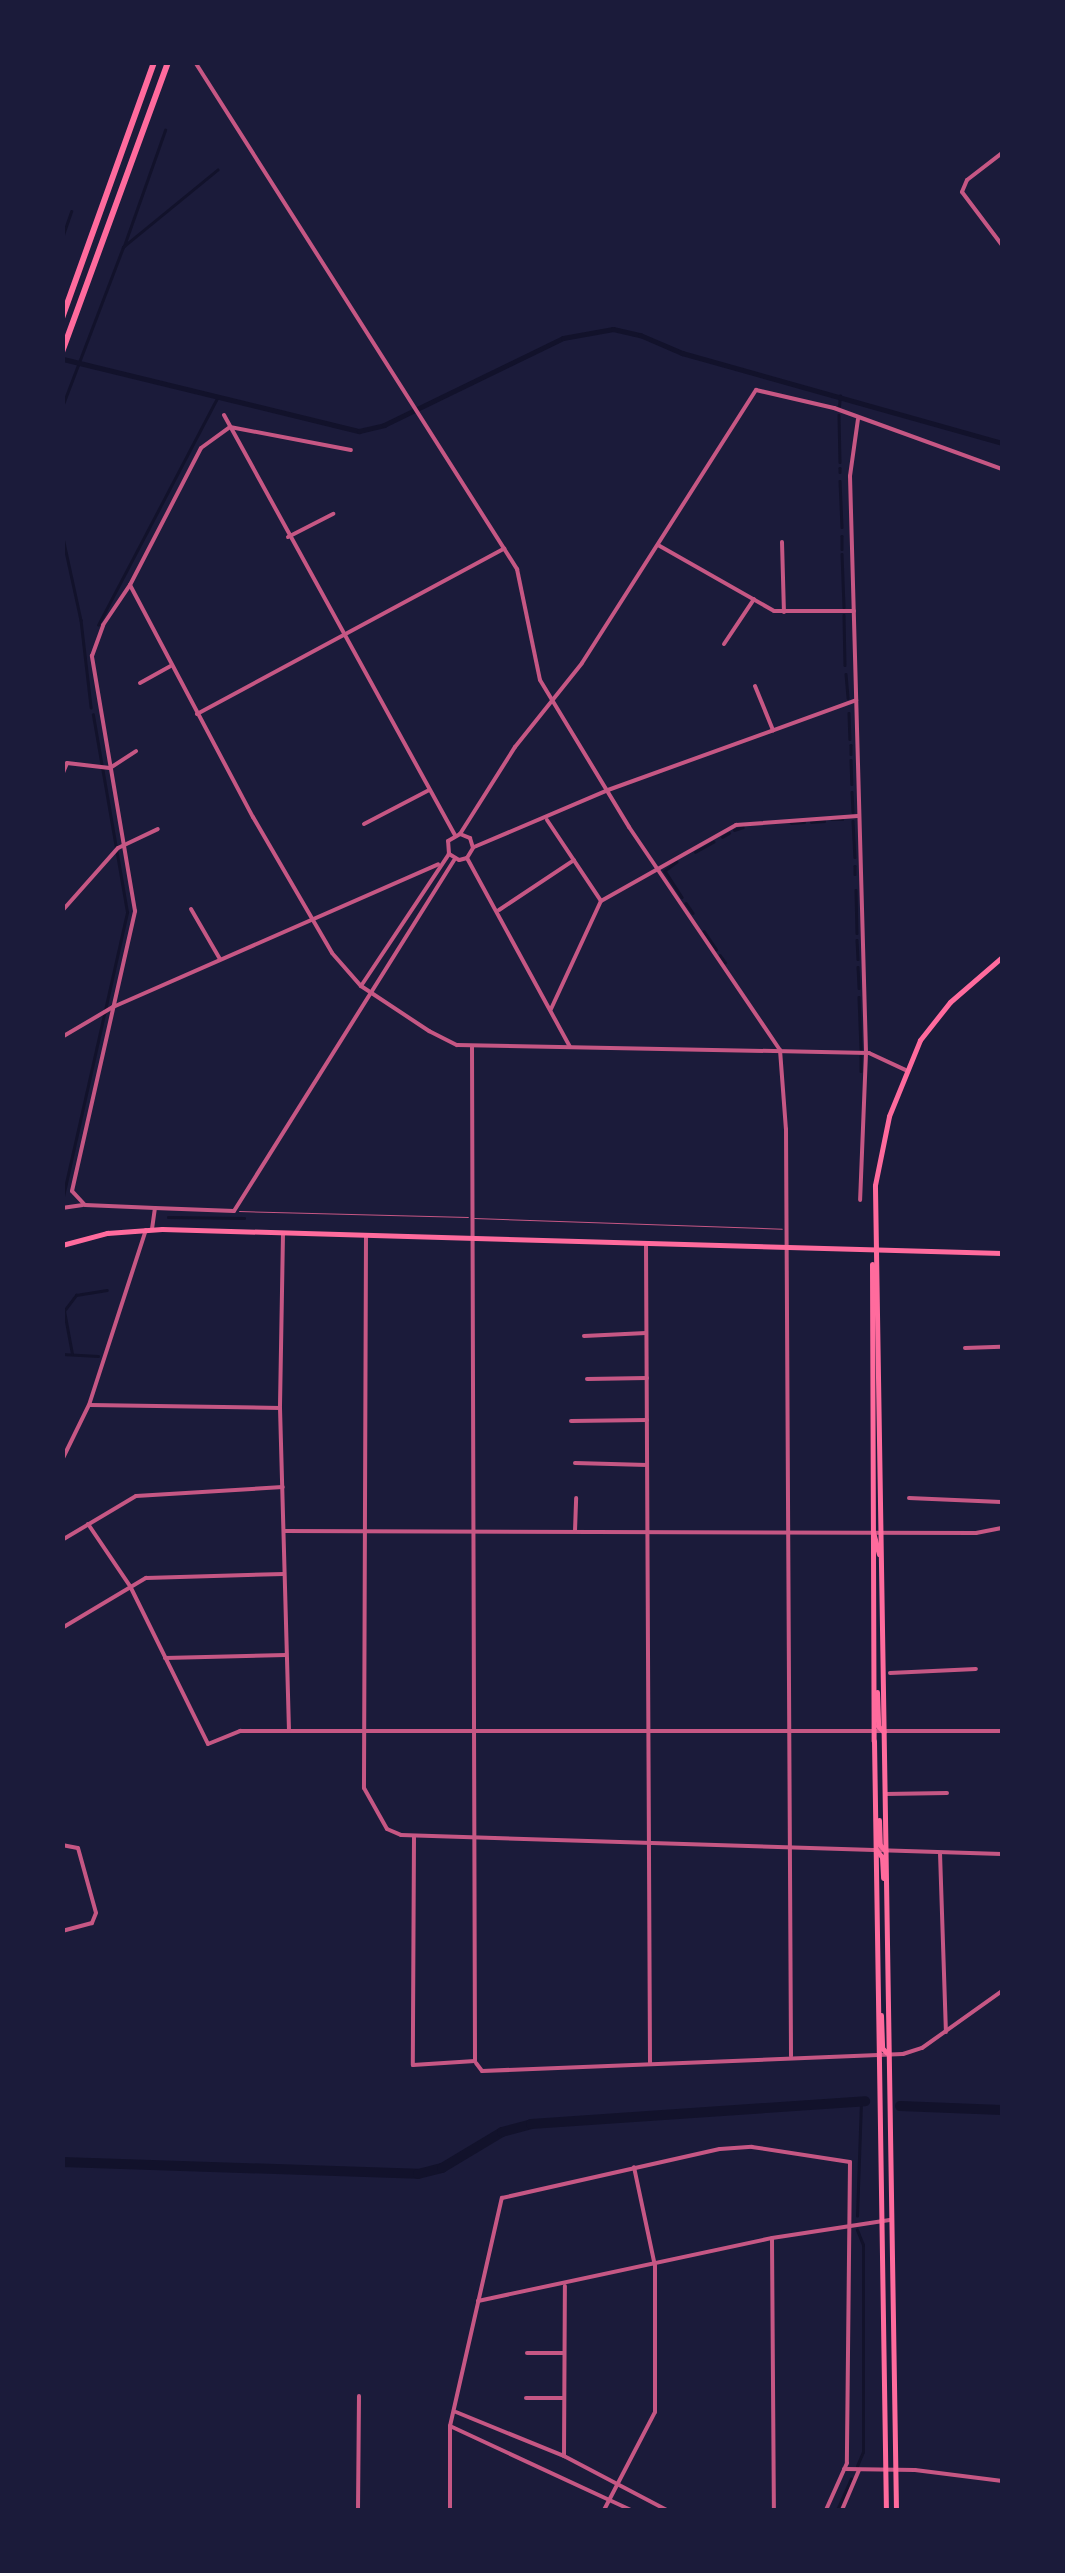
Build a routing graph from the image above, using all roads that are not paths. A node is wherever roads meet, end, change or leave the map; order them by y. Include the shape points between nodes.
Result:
1 (154, 62) edge
2 (168, 62) edge
3 (195, 62) edge
4 (1002, 152) edge
5 (1002, 245) edge
6 (62, 318) edge
7 (62, 352) edge
8 (224, 415) dead end
9 (858, 419) junction
10 (230, 427) junction
11 (351, 450) dead end
12 (1002, 469) edge
13 (333, 514) dead end
14 (288, 537) junction
15 (782, 542) dead end
16 (658, 545) junction
17 (504, 549) junction
18 (130, 584) junction
19 (754, 599) junction
20 (854, 610) junction
21 (784, 612) junction
22 (343, 637) junction
23 (724, 644) dead end
24 (171, 666) junction
25 (140, 684) dead end
26 (755, 686) dead end
27 (550, 697) junction
28 (856, 700) junction
29 (198, 714) junction
30 (772, 730) junction
31 (136, 751) dead end
32 (110, 768) junction
33 (62, 775) edge
34 (429, 790) junction
35 (608, 790) junction
36 (858, 816) junction
37 (547, 820) junction
38 (364, 824) dead end
39 (158, 829) dead end
40 (458, 834) junction
41 (473, 848) junction
42 (452, 857) junction
43 (467, 858) junction
44 (574, 860) junction
45 (438, 864) junction
46 (659, 870) junction
47 (601, 902) junction
48 (191, 909) dead end
49 (497, 911) junction
50 (62, 912) edge
51 (312, 918) junction
52 (1002, 957) edge
53 (220, 959) junction
54 (361, 986) junction
55 (372, 994) junction
56 (114, 1007) junction
57 (552, 1009) junction
58 (62, 1037) edge
59 (472, 1045) junction
60 (570, 1047) junction
61 (780, 1050) junction
62 (866, 1052) junction
63 (904, 1070) junction
64 (860, 1200) dead end
65 (85, 1205) junction
66 (62, 1208) edge
67 (155, 1208) junction
68 (234, 1211) junction
69 (473, 1218) junction
70 (786, 1229) junction
71 (149, 1230) junction
72 (282, 1234) junction
73 (366, 1235) junction
74 (473, 1238) junction
75 (646, 1243) junction
76 (62, 1246) edge
77 (786, 1247) junction
78 (874, 1249) junction
79 (1002, 1254) edge
80 (1002, 1264) edge
81 (646, 1333) junction
82 (584, 1336) dead end
83 (1001, 1347) edge
84 (965, 1348) dead end
85 (587, 1378) dead end
86 (647, 1378) junction
87 (89, 1405) junction
88 (280, 1408) junction
89 (647, 1420) junction
90 (571, 1421) dead end
91 (62, 1460) edge
92 (575, 1463) dead end
93 (648, 1464) junction
94 (872, 1477) junction
95 (282, 1487) junction
96 (576, 1498) dead end
97 (909, 1498) dead end
98 (1001, 1502) edge
99 (88, 1524) junction
100 (1002, 1528) edge
101 (474, 1530) junction
102 (790, 1530) junction
103 (284, 1531) junction
104 (364, 1531) junction
105 (575, 1531) junction
106 (872, 1531) junction
107 (650, 1532) junction
108 (882, 1532) junction
109 (62, 1540) edge
110 (1002, 1552) edge
111 (285, 1574) junction
112 (130, 1586) junction
113 (883, 1591) junction
114 (62, 1628) edge
115 (286, 1655) junction
116 (165, 1658) junction
117 (976, 1670) dead end
118 (890, 1673) dead end
119 (874, 1674) junction
120 (290, 1731) junction
121 (1002, 1731) edge
122 (790, 1732) junction
123 (874, 1732) junction
124 (884, 1732) junction
125 (365, 1733) junction
126 (474, 1733) junction
127 (651, 1733) junction
128 (885, 1791) junction
129 (876, 1792) junction
130 (947, 1794) dead end
131 (414, 1836) junction
132 (475, 1836) junction
133 (650, 1842) junction
134 (62, 1845) edge
135 (789, 1847) junction
136 (876, 1851) junction
137 (886, 1851) junction
138 (940, 1854) junction
139 (1002, 1854) edge
140 (886, 1911) junction
141 (62, 1932) edge
142 (1002, 1992) edge
143 (878, 1993) junction
144 (946, 2032) junction
145 (878, 2053) junction
146 (888, 2053) junction
147 (791, 2056) junction
148 (474, 2062) junction
149 (650, 2064) junction
150 (888, 2106) junction
151 (634, 2167) junction
152 (881, 2220) junction
153 (890, 2220) junction
154 (849, 2224) junction
155 (772, 2238) junction
156 (655, 2266) junction
157 (891, 2274) junction
158 (565, 2285) junction
159 (478, 2301) junction
160 (528, 2353) dead end
161 (564, 2353) junction
162 (359, 2396) dead end
163 (526, 2398) dead end
164 (564, 2398) junction
165 (456, 2412) junction
166 (884, 2412) junction
167 (450, 2426) junction
168 (564, 2456) junction
169 (844, 2468) junction
170 (859, 2470) junction
171 (886, 2470) junction
172 (894, 2470) junction
173 (1002, 2480) edge
174 (618, 2484) junction
175 (610, 2499) junction
176 (358, 2510) edge
177 (450, 2510) edge
178 (604, 2510) edge
179 (630, 2510) edge
180 (667, 2510) edge
181 (774, 2510) edge
182 (826, 2510) edge
183 (842, 2510) edge
184 (892, 2511) edge

1 - 6 highway
2 - 7 highway
3 - 17 street
4 - 5 street via 962,192
8 - 10 street
9 - 12 street
9 - 16 street via 756,390
9 - 20 street via 850,476
10 - 11 street
10 - 14 street
10 - 18 street via 202,448
13 - 14 street
14 - 22 street
15 - 21 street
16 - 19 street
16 - 27 street via 582,663
17 - 22 street
17 - 27 street via 521,577 534,669
18 - 24 street
18 - 32 street via 102,625 92,656
19 - 21 street
19 - 23 street
20 - 21 street
20 - 28 street
22 - 29 street
22 - 34 street
24 - 25 street
24 - 29 street
26 - 30 street
27 - 35 street
27 - 40 street
28 - 30 street
28 - 36 street
29 - 51 street
30 - 35 street
31 - 32 street
32 - 33 street via 66,764
32 - 56 street via 135,911
34 - 38 street
34 - 40 street
35 - 37 street
35 - 46 street
36 - 46 street via 736,825
36 - 62 street
37 - 41 street
37 - 44 street
39 - 50 street via 118,848
40 - 41 street via 470,838
40 - 42 street via 448,841
41 - 43 street
42 - 43 street
42 - 45 street
42 - 55 street
43 - 49 street
44 - 47 street
44 - 49 street
45 - 51 street
45 - 54 street
46 - 47 street
46 - 61 street
47 - 57 street
48 - 53 street
49 - 57 street
51 - 53 street
51 - 54 street
52 - 63 main road via 950,1002
53 - 56 street
54 - 55 street
55 - 59 street via 428,1031
55 - 68 street
56 - 58 street
56 - 65 street via 74,1176 74,1197
57 - 60 street
59 - 60 street
59 - 69 street
60 - 61 street
61 - 62 street
61 - 70 street
62 - 63 street
62 - 64 street
63 - 78 main road via 879,1156
65 - 66 street
65 - 67 street
67 - 68 street
67 - 71 street
68 - 69 lane
69 - 70 lane
69 - 74 street
70 - 77 street
71 - 72 main road
71 - 76 main road
71 - 87 street
72 - 73 main road
72 - 88 street
73 - 74 main road
73 - 104 street
74 - 75 main road
74 - 101 street
75 - 77 main road
75 - 81 street
77 - 78 main road
77 - 102 street
78 - 79 main road
78 - 94 main road
78 - 108 main road
80 - 83 street
81 - 82 street
81 - 86 street
83 - 84 street
83 - 98 street
85 - 86 street
86 - 89 street
87 - 88 street
87 - 91 street
88 - 95 street
89 - 90 street
89 - 93 street
92 - 93 street
93 - 107 street
94 - 106 main road
94 - 108 main road
95 - 99 street via 150,1492
95 - 103 street
96 - 105 street
97 - 98 street
98 - 100 street
99 - 109 street
99 - 112 street
100 - 108 street
100 - 110 street
101 - 104 street
101 - 105 street
101 - 126 street
102 - 106 street
102 - 107 street
102 - 122 street
103 - 104 street
103 - 111 street
104 - 125 street
105 - 107 street
106 - 108 street
106 - 113 main road
106 - 119 main road
107 - 127 street
108 - 113 main road
111 - 112 street via 162,1575
111 - 115 street
112 - 114 street
112 - 116 street
113 - 124 main road
115 - 116 street
115 - 120 street
116 - 120 street via 208,1744 240,1731
117 - 118 street
119 - 123 main road
119 - 124 main road
120 - 125 street
121 - 124 street
122 - 123 street
122 - 127 street
122 - 135 street
123 - 124 street
123 - 128 main road via 881,1737
123 - 129 main road
124 - 128 main road
125 - 126 street
125 - 131 street via 364,1788 387,1829
126 - 127 street
126 - 132 street
127 - 133 street
128 - 130 street
128 - 137 main road
129 - 136 main road
129 - 137 main road via 880,1846
131 - 132 street
131 - 148 street via 413,2065
132 - 133 street
132 - 148 street
133 - 135 street
133 - 149 street
134 - 141 street via 78,1848 96,1914 92,1922
135 - 136 street
135 - 147 street
136 - 137 street
136 - 140 main road
136 - 143 main road
137 - 138 street
137 - 140 main road
138 - 139 street
138 - 144 street
140 - 146 main road
142 - 144 street
143 - 145 main road
143 - 146 main road via 882,2048
144 - 146 street via 914,2053
145 - 146 street
145 - 147 street
145 - 150 main road via 885,2060
145 - 152 main road
146 - 150 main road
147 - 149 street
148 - 149 street via 482,2071
150 - 153 main road
151 - 154 street via 752,2147 850,2162
151 - 156 street
151 - 159 street via 502,2198
152 - 153 street
152 - 154 street
152 - 157 main road via 888,2228
152 - 166 main road
153 - 157 main road
154 - 155 street
154 - 169 street
155 - 156 street
155 - 181 street
156 - 158 street
156 - 174 street via 656,2412
157 - 172 main road
158 - 159 street
158 - 161 street
159 - 165 street
160 - 161 street
161 - 164 street
162 - 176 street
163 - 164 street
164 - 168 street
165 - 167 street
165 - 168 street
166 - 171 main road
166 - 172 main road
167 - 175 street
167 - 177 street
168 - 174 street
169 - 170 street
169 - 182 street
170 - 171 street
170 - 183 street
171 - 172 street
171 - 184 main road
172 - 173 street
172 - 184 main road
174 - 175 street
174 - 180 street
175 - 178 street
175 - 179 street

